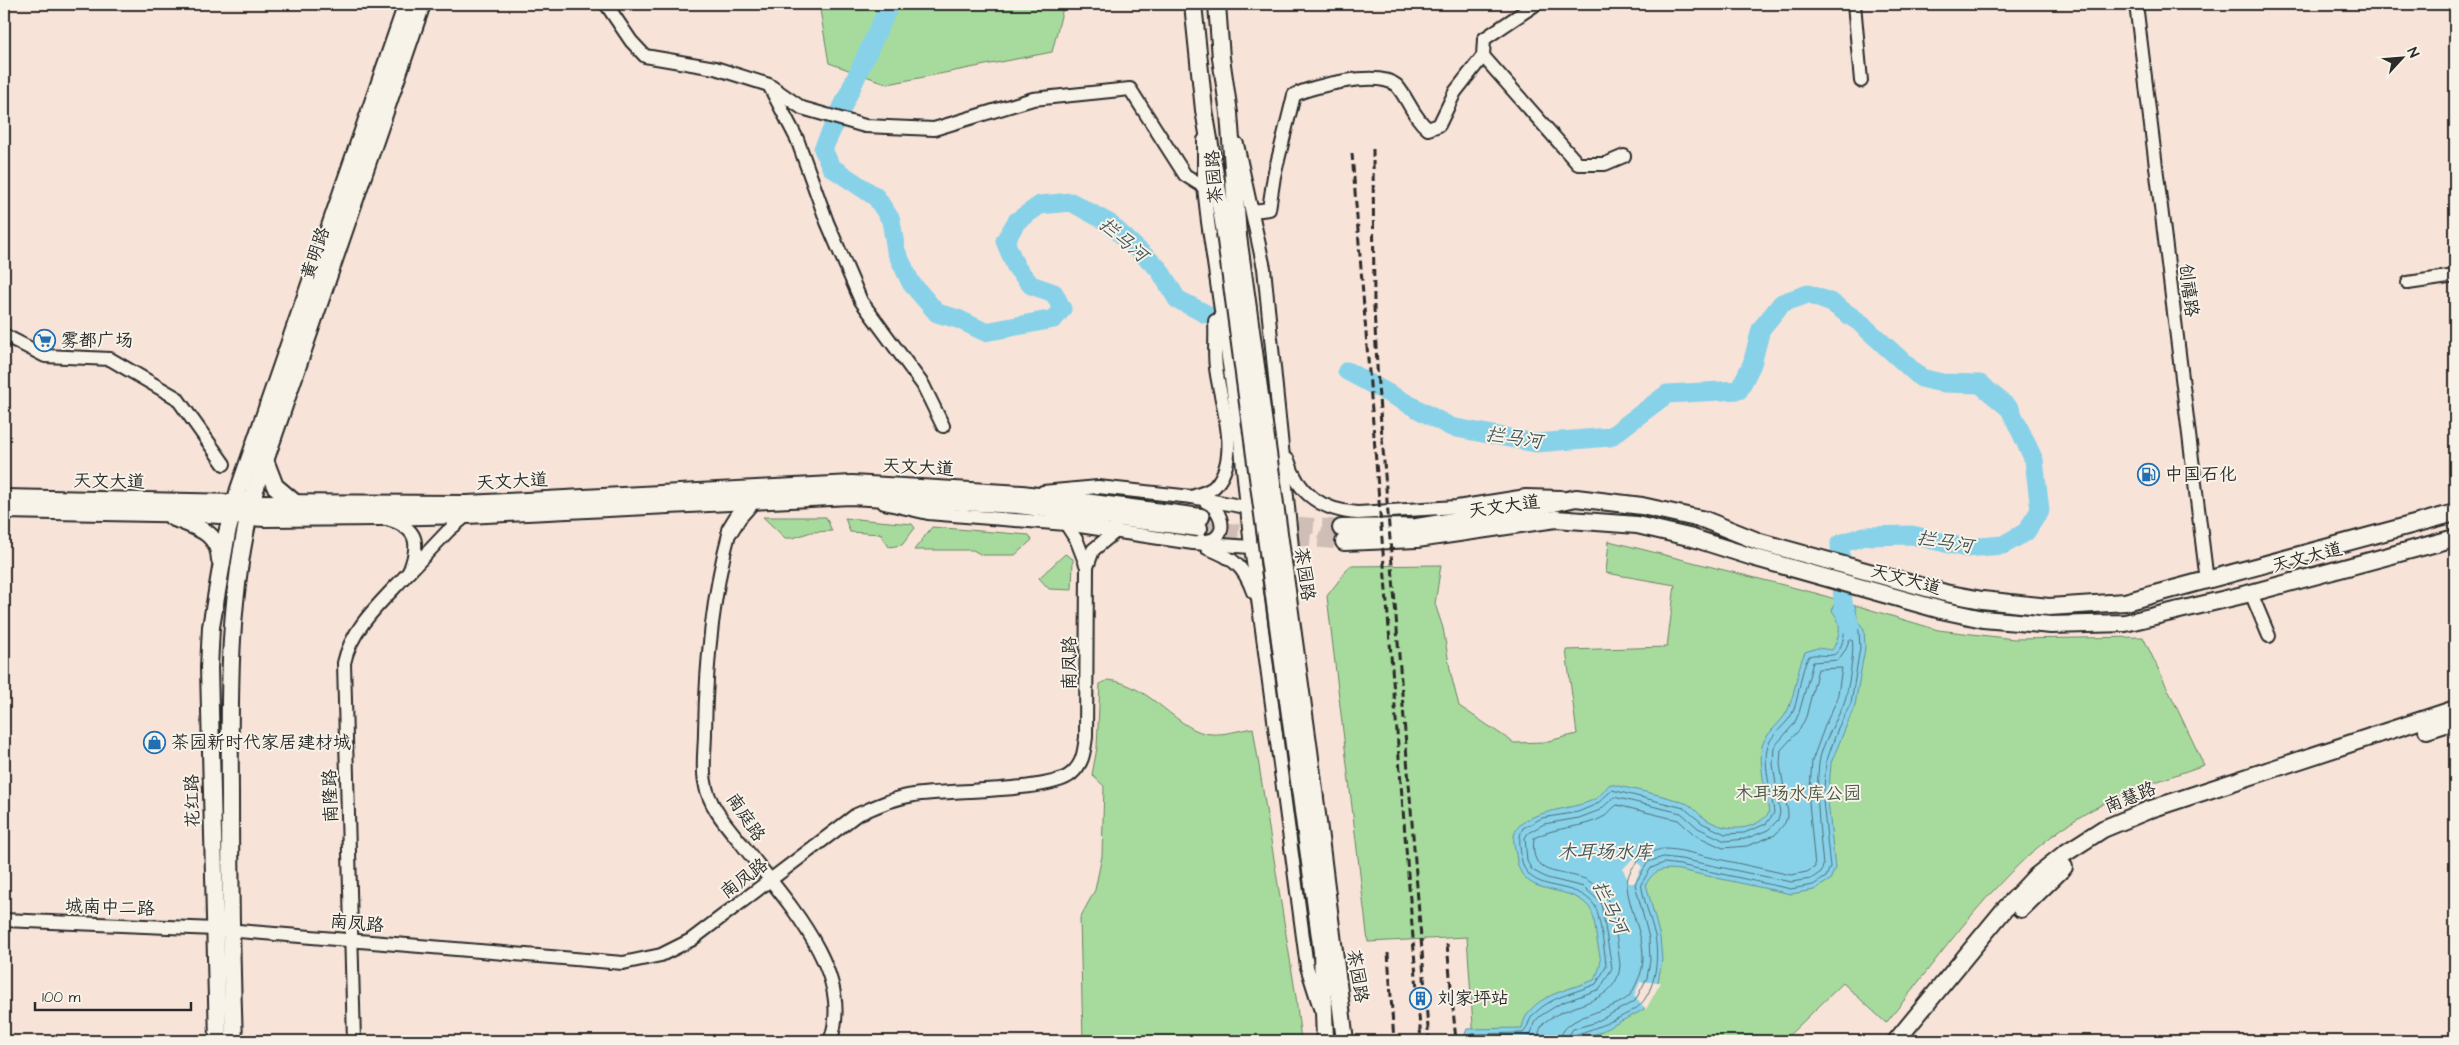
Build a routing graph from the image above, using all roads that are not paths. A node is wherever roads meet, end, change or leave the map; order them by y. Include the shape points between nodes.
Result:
1 (407, 4) edge
2 (422, 4) edge
3 (606, 4) edge
4 (1193, 4) edge
5 (1217, 4) edge
6 (1536, 4) edge
7 (1854, 4) edge
8 (2136, 4) edge
9 (1483, 56) junction
10 (1862, 81) dead end
11 (769, 85) junction
12 (1204, 110) junction
13 (1229, 113) junction
14 (1624, 156) dead end
15 (1204, 187) junction
16 (1253, 211) junction
17 (1232, 234) junction
18 (1215, 276) junction
19 (2455, 276) edge
20 (2408, 283) dead end
21 (4, 335) edge
22 (943, 426) dead end
23 (1281, 437) junction
24 (1240, 438) junction
25 (266, 460) junction
26 (224, 464) dead end
27 (1022, 494) junction
28 (850, 496) junction
29 (1192, 497) junction
30 (4, 498) edge
31 (752, 501) junction
32 (294, 502) junction
33 (710, 503) junction
34 (1248, 508) junction
35 (4, 510) edge
36 (242, 510) junction
37 (1288, 513) junction
38 (2455, 513) edge
39 (166, 514) junction
40 (467, 515) junction
41 (380, 517) junction
42 (1066, 524) junction
43 (1343, 528) junction
44 (1197, 529) junction
45 (730, 530) junction
46 (1116, 531) junction
47 (2455, 538) edge
48 (1251, 547) junction
49 (1293, 557) joint
50 (1087, 567) junction
51 (220, 569) junction
52 (409, 572) junction
53 (2207, 581) junction
54 (2252, 593) junction
55 (1262, 618) junction
56 (2269, 636) dead end
57 (229, 667) junction
58 (209, 668) junction
59 (2455, 709) edge
60 (2455, 721) edge
61 (770, 880) junction
62 (4, 920) edge
63 (223, 929) junction
64 (352, 940) junction
65 (1328, 952) junction
66 (1323, 1020) junction
67 (218, 1041) edge
68 (234, 1041) edge
69 (354, 1041) edge
70 (830, 1041) edge
71 (1325, 1041) edge
72 (1345, 1041) edge
73 (1896, 1041) edge
74 (1910, 1041) edge

1 - 36 main road, 黄明路 via 242,479
2 - 25 main road, 黄明路
3 - 11 street via 645,56 715,68
4 - 12 main road, 茶园路
5 - 13 main road, 茶园路 via 1220,58
6 - 9 street via 1484,39
7 - 10 street
8 - 53 street, 创禧路
9 - 14 street via 1578,164 1605,164
9 - 16 street via 1455,92 1439,125 1428,129 1418,120 1395,85 1376,78 1311,87 1294,95 1269,210
11 - 15 street via 802,108 865,126 934,129 1032,99 1130,89 1185,174
11 - 22 street via 796,139 860,301 923,385
12 - 15 street, 茶园路
12 - 17 main road, 茶园路
13 - 16 street, 茶园路
13 - 17 main road, 茶园路
15 - 18 street, 茶园路
16 - 23 street, 茶园路 via 1264,268
17 - 65 main road, 茶园路, bridge via 1309,750
18 - 24 street, 茶园路
18 - 29 street via 1216,366 1228,458 1216,486
19 - 20 street
21 - 26 street via 45,356 110,359 177,398
23 - 24 street via 1275,454 1260,462 1252,459
23 - 37 street, 茶园路
23 - 43 street via 1291,471 1306,494
24 - 34 street, 茶园路
25 - 32 main road via 275,486
25 - 36 main road, 黄明路
27 - 29 street, 天文大道 via 1098,487
27 - 32 main road, 天文大道 via 852,484 467,504
27 - 44 main road, 天文大道
28 - 31 main road, 天文大道
28 - 42 street, 天文大道 via 928,513
28 - 44 main road, 天文大道 via 1018,505
29 - 34 street, 天文大道
29 - 44 street via 1211,504 1219,512 1221,522 1214,539
30 - 36 main road, 天文大道
31 - 33 main road, 天文大道
31 - 45 main road
32 - 36 main road, 天文大道
33 - 40 main road, 天文大道
33 - 45 main road
34 - 37 street, 天文大道
34 - 48 street, 茶园路
35 - 39 main road, 天文大道
36 - 39 main road, 天文大道
36 - 41 main road, 天文大道 via 265,518
36 - 51 main road, 花红路
36 - 57 main road, 花红路
37 - 49 street, 茶园路
38 - 53 main road, 天文大道
39 - 51 main road via 206,531 220,548
40 - 41 main road, 天文大道
40 - 52 street, 南隆路
41 - 52 street via 401,523 414,537 415,555
42 - 46 street, 天文大道
42 - 50 street via 1078,541
43 - 53 main road, 天文大道 via 1417,526 1576,498 1642,506 1693,517 1760,542 1945,593 1982,600 2049,607 2124,602
43 - 54 main road, 天文大道 via 1417,539 1556,518 1637,525 1693,538 1941,610 1983,619 2051,625 2125,622
44 - 46 street, 天文大道
44 - 48 street, 天文大道
44 - 55 street via 1242,568
45 - 61 street, 南庭路 via 708,649 705,782 720,817
46 - 50 street via 1093,550
47 - 54 main road, 天文大道
48 - 49 street, 天文大道
48 - 55 street, 茶园路
50 - 61 street, 南凤路 via 1086,737 1083,760 1070,775 1048,784 914,795 885,802 856,815
51 - 58 main road, 花红路 via 210,627
52 - 64 street, 南隆路 via 354,634 344,663
54 - 56 street
55 - 66 street, 茶园路 via 1307,966
57 - 58 main road via 224,647 217,643 212,649
57 - 63 main road, 花红路
58 - 63 main road, 花红路
59 - 73 main road, 南慧路 via 2151,809 2103,829 2035,877
60 - 74 main road, 南慧路 via 2154,819 2101,844 2071,862 2030,898
61 - 64 street, 南凤路 via 691,940 661,955 623,963
61 - 70 street, 南庭路 via 819,947 831,976 835,1004
62 - 63 street, 城南中二路
63 - 64 street, 南凤路
63 - 67 main road, 花红路
63 - 68 main road, 花红路
64 - 69 street, 南隆路
65 - 66 main road, 茶园路
65 - 72 main road, 茶园路
66 - 71 main road, 茶园路

